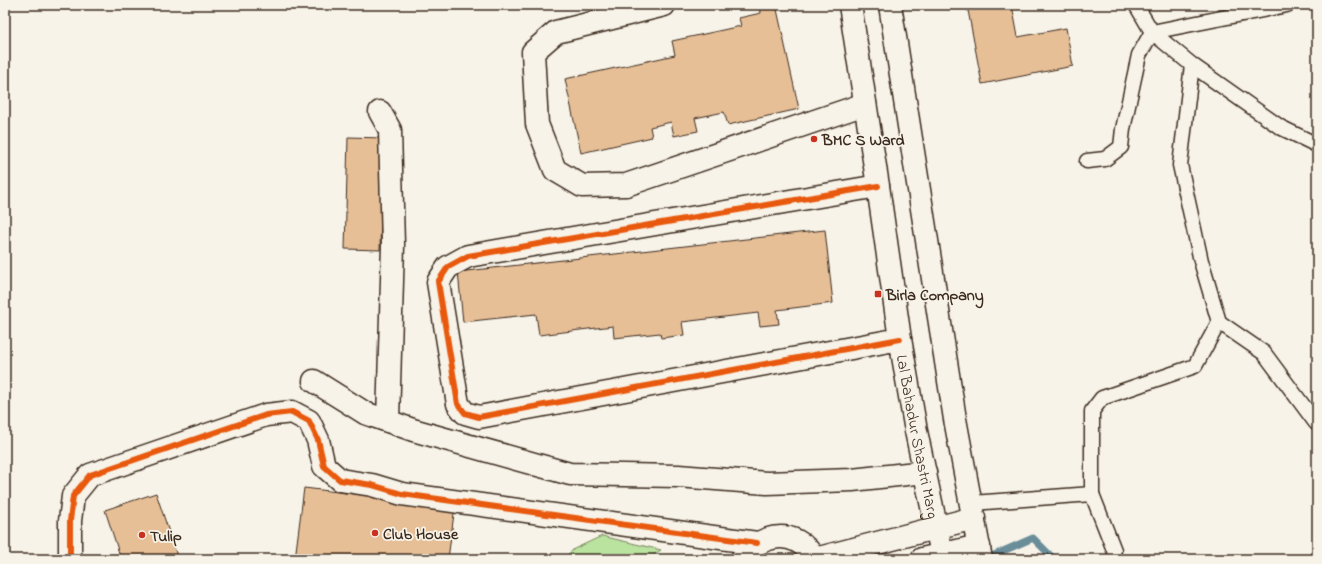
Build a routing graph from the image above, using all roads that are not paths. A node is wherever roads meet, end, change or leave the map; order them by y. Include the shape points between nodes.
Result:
1 (664, 5) edge
2 (850, 5) edge
3 (890, 5) edge
4 (1136, 5) edge
5 (1287, 5) edge
6 (1152, 32) junction
7 (1192, 65) junction
8 (865, 104) junction
9 (380, 112) dead end
10 (1317, 144) edge
11 (1087, 161) dead end
12 (878, 186) junction
13 (1219, 322) junction
14 (900, 339) junction
15 (314, 381) dead end
16 (388, 421) junction
17 (1316, 423) dead end
18 (925, 472) junction
19 (1092, 494) junction
20 (973, 510) junction
21 (937, 527) junction
22 (757, 543) junction
23 (1114, 550) dead end
24 (980, 551) edge
25 (936, 557) edge
26 (70, 559) edge
27 (742, 559) edge
28 (815, 559) edge

1 - 8 street via 556,32 533,52 537,124 555,170 582,186 626,185
2 - 8 street, Lal Bahadur Shastri Marg
3 - 20 street via 955,419
4 - 6 lane
5 - 6 lane
6 - 7 lane
6 - 11 lane via 1139,55 1121,147 1105,159
7 - 10 lane via 1280,127
7 - 13 lane via 1180,165 1201,262
8 - 12 street, Lal Bahadur Shastri Marg
9 - 16 street via 390,130 392,229
12 - 14 street, Lal Bahadur Shastri Marg
12 - 14 street via 468,256 448,267 438,282 458,404 465,413 479,417
13 - 17 lane via 1264,353
13 - 19 lane via 1196,366 1102,398 1092,411
14 - 18 street, Lal Bahadur Shastri Marg
15 - 16 street via 365,413
16 - 18 street via 570,474 678,476 767,483 852,480
18 - 21 street, Lal Bahadur Shastri Marg
19 - 20 lane
19 - 23 lane
20 - 21 street
20 - 24 street
21 - 25 street, Lal Bahadur Shastri Marg
21 - 28 street
22 - 26 street via 402,494 372,485 340,480 324,466 318,440 309,421 292,412 266,415 90,475 73,496
22 - 27 street
22 - 28 street via 770,538 785,537 807,548
24 - 25 street

